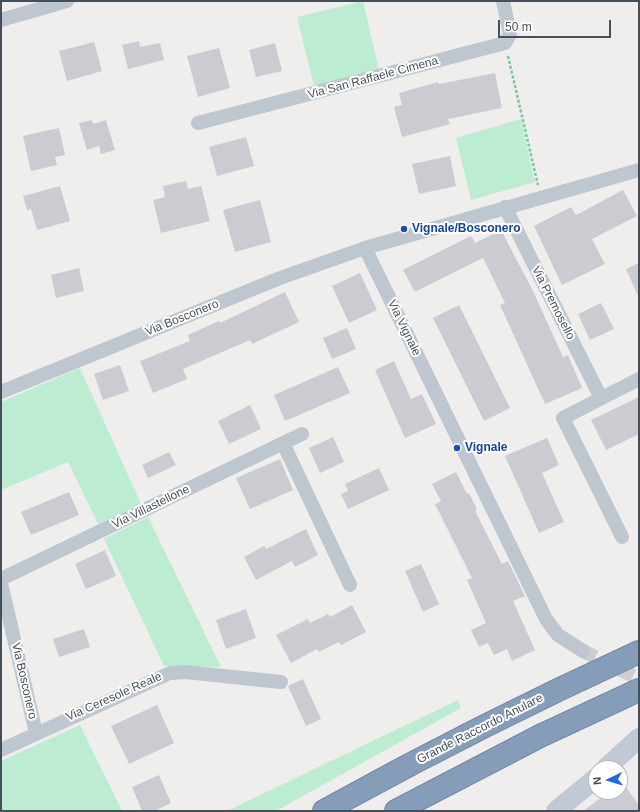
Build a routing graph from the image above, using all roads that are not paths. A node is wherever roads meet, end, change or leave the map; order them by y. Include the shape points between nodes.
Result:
1 (67, 1) edge
2 (504, 1) edge
3 (1, 20) edge
4 (198, 123) dead end
5 (639, 170) edge
6 (505, 207) junction
7 (365, 248) junction
8 (639, 379) edge
9 (1, 392) edge
10 (601, 398) junction
11 (302, 434) dead end
12 (283, 443) junction
13 (622, 537) dead end
14 (1, 579) edge
15 (1, 583) edge
16 (350, 585) dead end
17 (583, 651) tunnel mouth
18 (639, 652) edge
19 (281, 682) dead end
20 (639, 690) edge
21 (36, 733) junction
22 (639, 738) edge
23 (1, 750) edge
24 (615, 760) edge
25 (588, 785) edge
26 (324, 811) edge
27 (396, 811) edge
28 (556, 811) edge

1 - 3 street
2 - 4 street, Via San Raffaele Cimena via 510,34 505,43
5 - 6 street
6 - 7 street
6 - 10 street, Via Premosello
7 - 9 street, Via Bosconero via 280,278
7 - 17 street, Via Vignale via 546,619 558,635
8 - 10 street
10 - 13 street via 564,418
11 - 12 street, Via Villastellone
12 - 14 street, Via Villastellone
12 - 16 street
15 - 21 street, Via Bosconero
18 - 26 highway, Grande Raccordo Anulare via 526,705 390,774
19 - 21 street, Via Ceresole Reale via 185,672 170,673
20 - 27 highway via 540,736
21 - 23 street, Via Ceresole Reale
22 - 24 main road
25 - 28 main road

